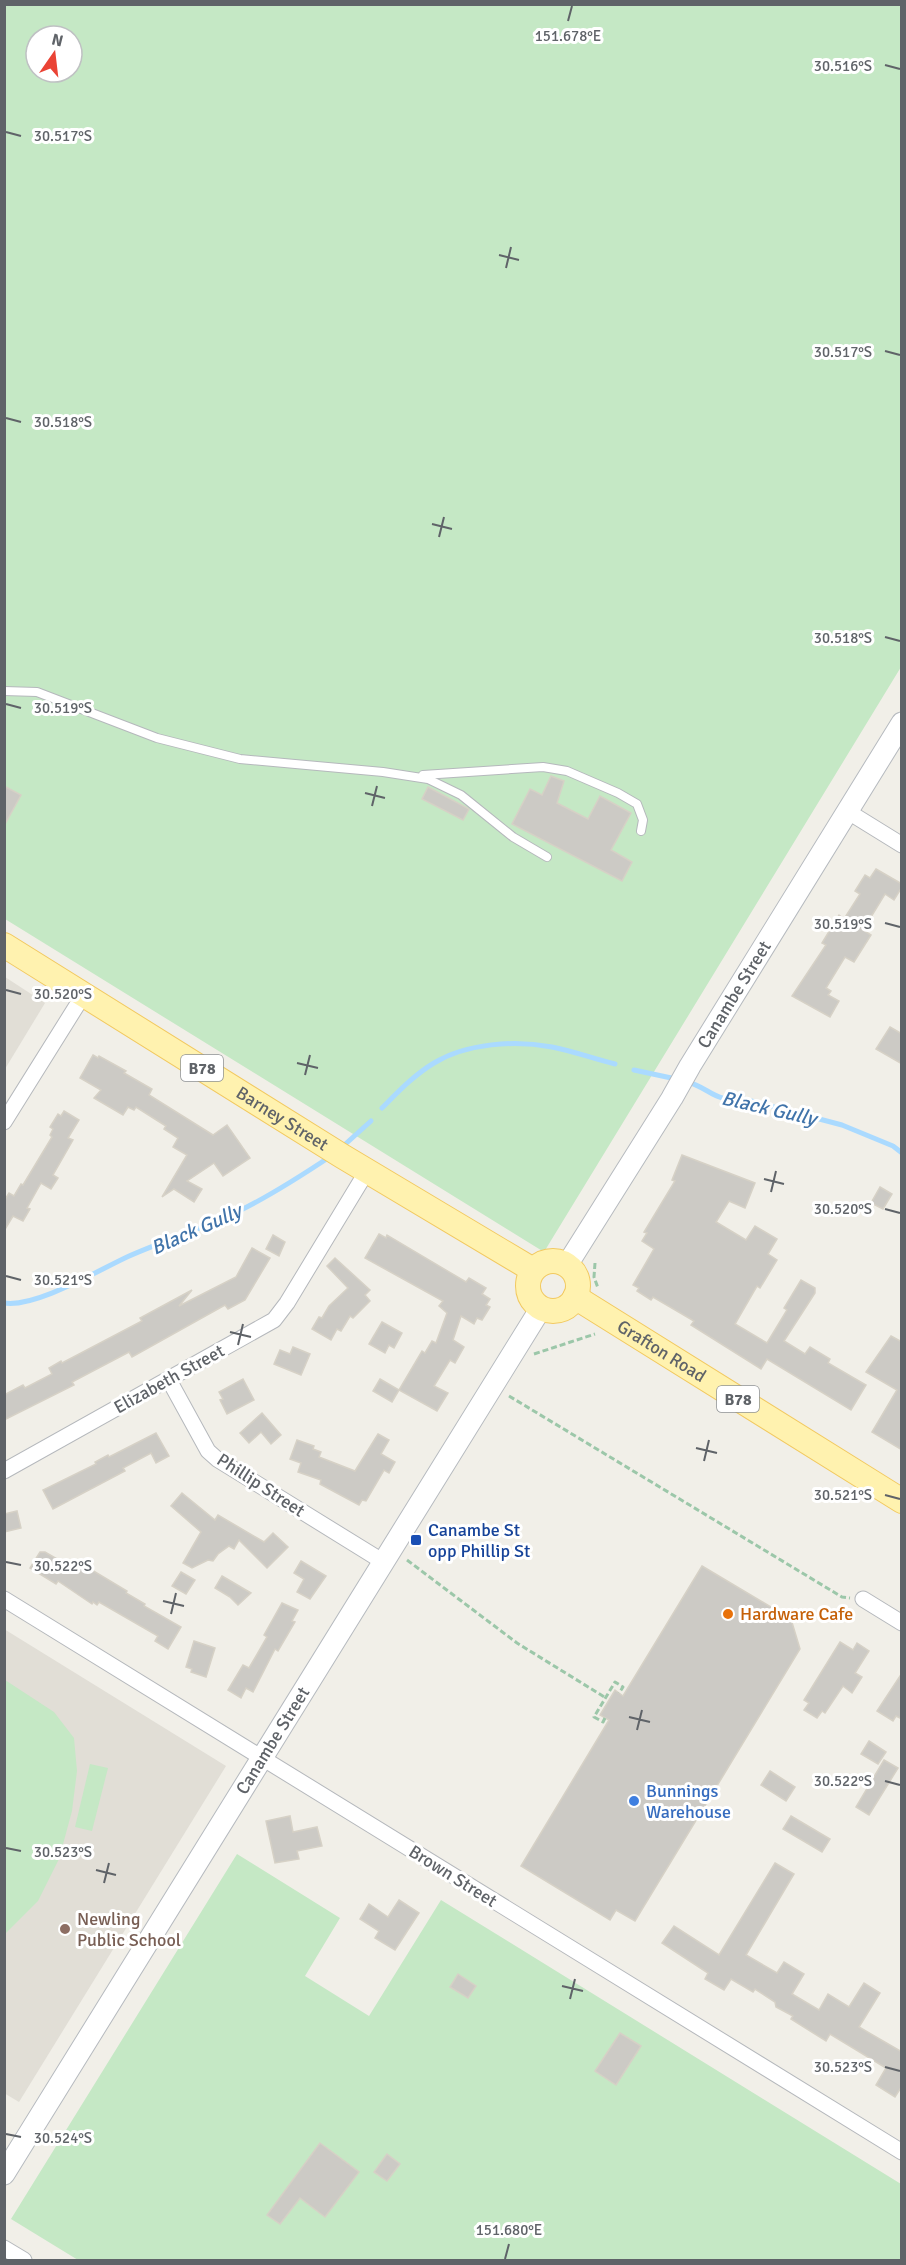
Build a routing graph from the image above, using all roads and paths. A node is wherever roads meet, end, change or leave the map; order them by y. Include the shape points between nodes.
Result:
1 (4, 691) edge
2 (902, 723) edge
3 (407, 775) junction
4 (847, 811) junction
5 (641, 831) dead end
6 (902, 845) edge
7 (547, 857) dead end
8 (4, 945) edge
9 (84, 994) junction
10 (4, 1122) edge
11 (367, 1171) junction
12 (595, 1263) dead end
13 (567, 1265) junction
14 (533, 1270) junction
15 (599, 1291) dead end
16 (575, 1297) junction
17 (541, 1308) junction
18 (598, 1330) dead end
19 (530, 1352) dead end
20 (169, 1380) junction
21 (509, 1396) dead end
22 (4, 1471) edge
23 (902, 1501) edge
24 (407, 1560) dead end
25 (382, 1561) junction
26 (4, 1599) edge
27 (863, 1599) joint
28 (901, 1621) edge
29 (619, 1693) dead end
30 (606, 1698) junction
31 (605, 1718) dead end
32 (261, 1758) junction
33 (902, 2152) edge
34 (4, 2174) edge
35 (4, 2248) edge
36 (24, 2260) edge

1 - 3 lane via 37,692 157,738 231,757
2 - 4 street, Canambe Street
3 - 5 lane via 543,766 567,771 637,804 643,820
3 - 7 lane via 446,786 513,837
4 - 6 street
4 - 13 street, Canambe Street
8 - 9 main road, Barney Street / B78
9 - 10 street
9 - 11 main road, Barney Street / B78
11 - 14 main road, Barney Street / B78
11 - 20 street, Elizabeth Street via 274,1320
12 - 15 path
13 - 14 main road via 542,1263
13 - 16 main road via 577,1280
14 - 17 main road via 528,1292
16 - 17 main road via 561,1310
16 - 23 main road, Grafton Road / B78
17 - 25 street, Canambe Street
18 - 19 path via 594,1335 544,1352
20 - 22 street, Elizabeth Street
20 - 25 street, Phillip Street via 208,1451
21 - 27 path via 842,1598
24 - 30 path via 517,1643
25 - 32 street, Canambe Street
26 - 32 street, Brown Street
27 - 28 street
29 - 30 path via 623,1687 615,1682
30 - 31 path via 594,1717 603,1722
32 - 33 street, Brown Street
32 - 34 street, Canambe Street
35 - 36 street

